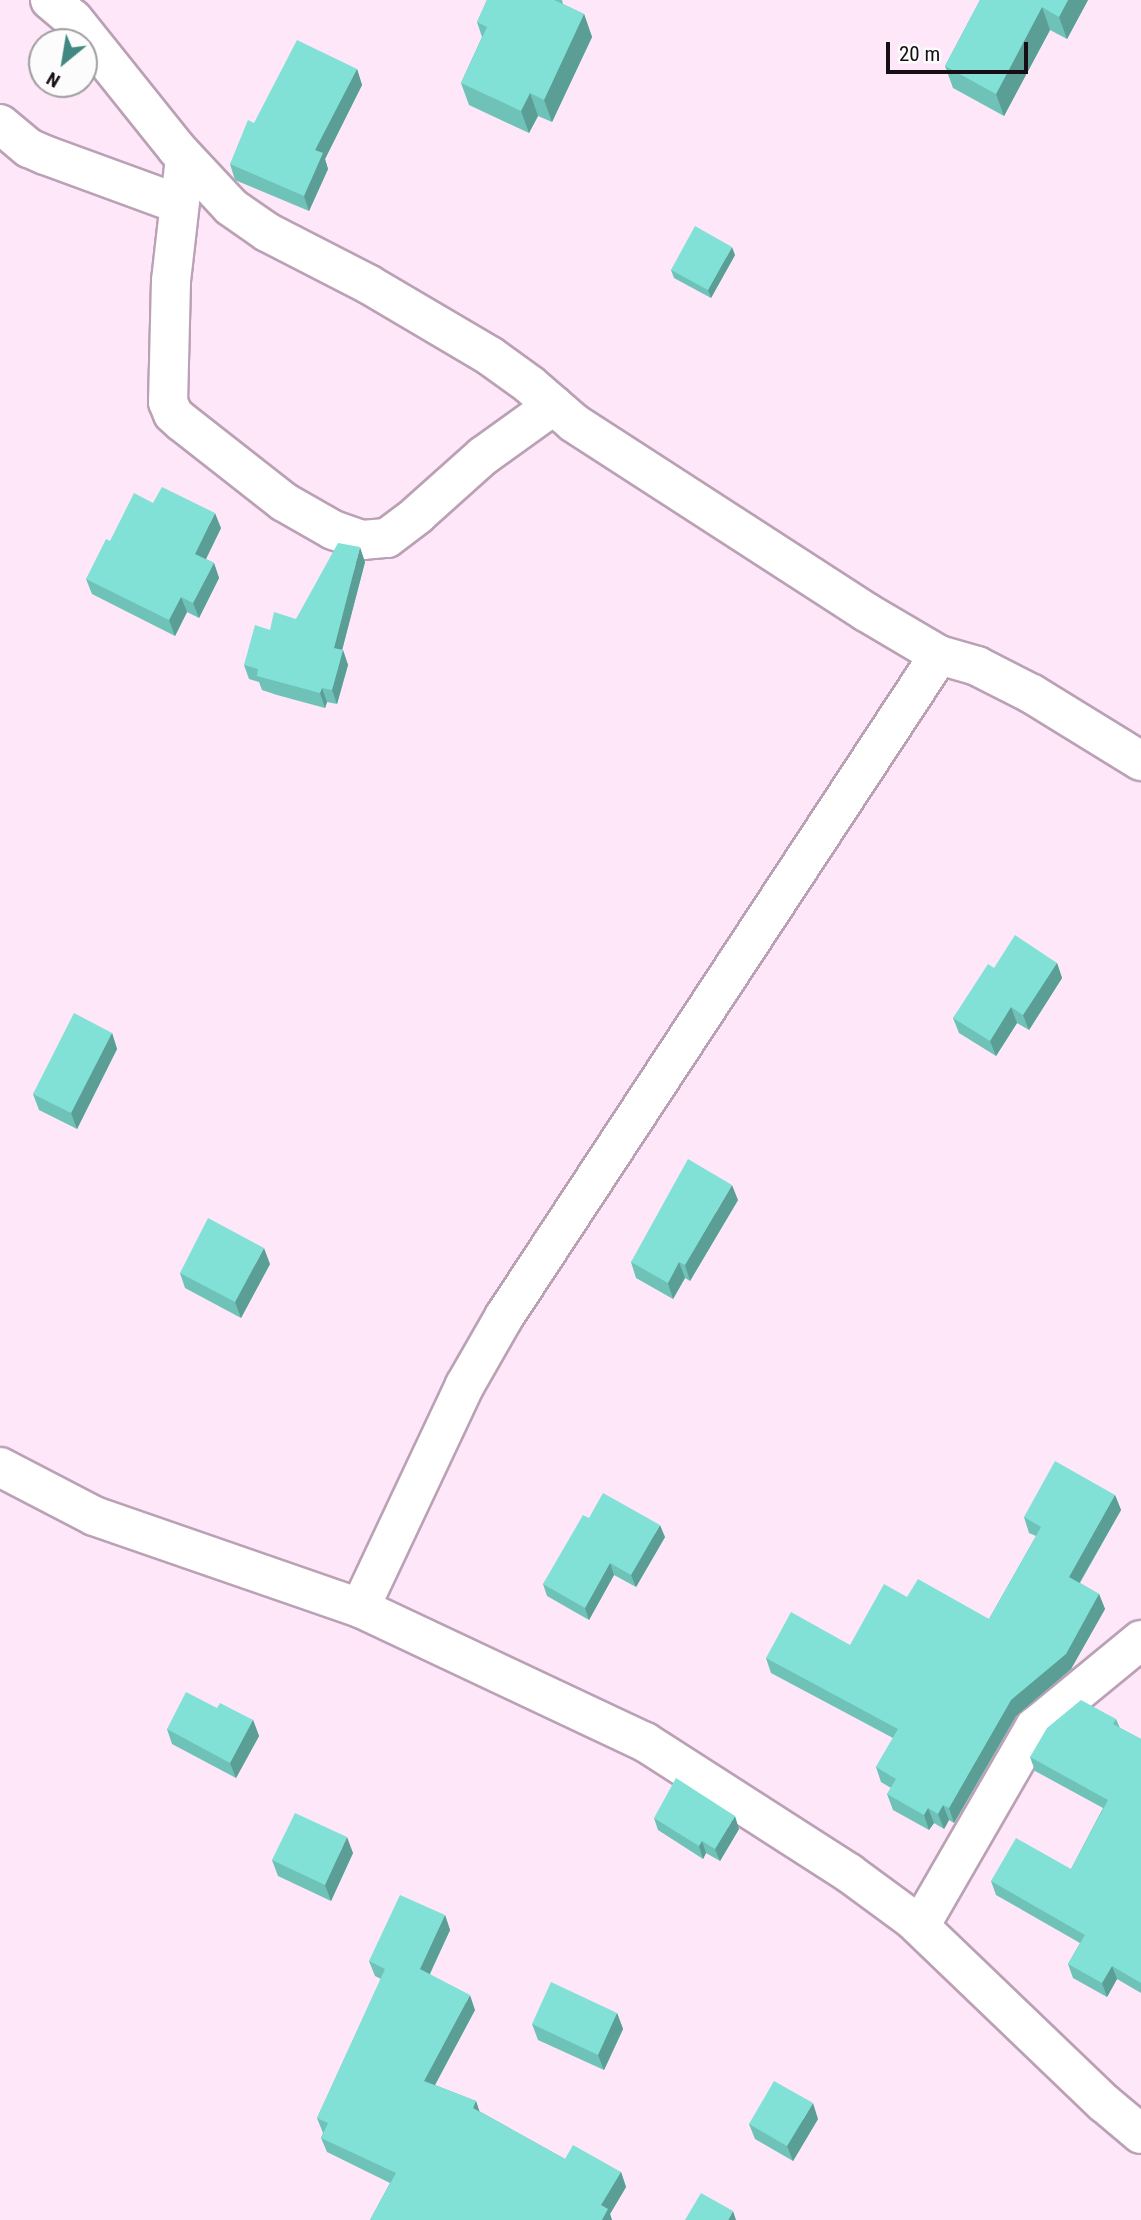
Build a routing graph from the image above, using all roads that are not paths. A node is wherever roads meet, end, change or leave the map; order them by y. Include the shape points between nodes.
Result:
1 (50, 0) edge
2 (0, 124) edge
3 (185, 158) junction
4 (179, 204) junction
5 (554, 405) junction
6 (939, 655) junction
7 (1141, 761) edge
8 (0, 1467) edge
9 (360, 1608) junction
10 (1141, 1640) edge
11 (920, 1926) junction
12 (1141, 2134) edge

1 - 3 street via 73,19
2 - 4 street via 29,148
3 - 4 street
3 - 5 street via 231,207 267,232 368,284 490,356
4 - 5 street via 167,395 173,414 274,495 333,530 362,540 387,538 483,456
5 - 6 street via 605,444
6 - 7 street via 977,666 1031,694
6 - 9 street via 504,1317 448,1419
8 - 9 street via 94,1516
9 - 11 street via 645,1742 849,1873
10 - 11 street via 1035,1727
11 - 12 street

